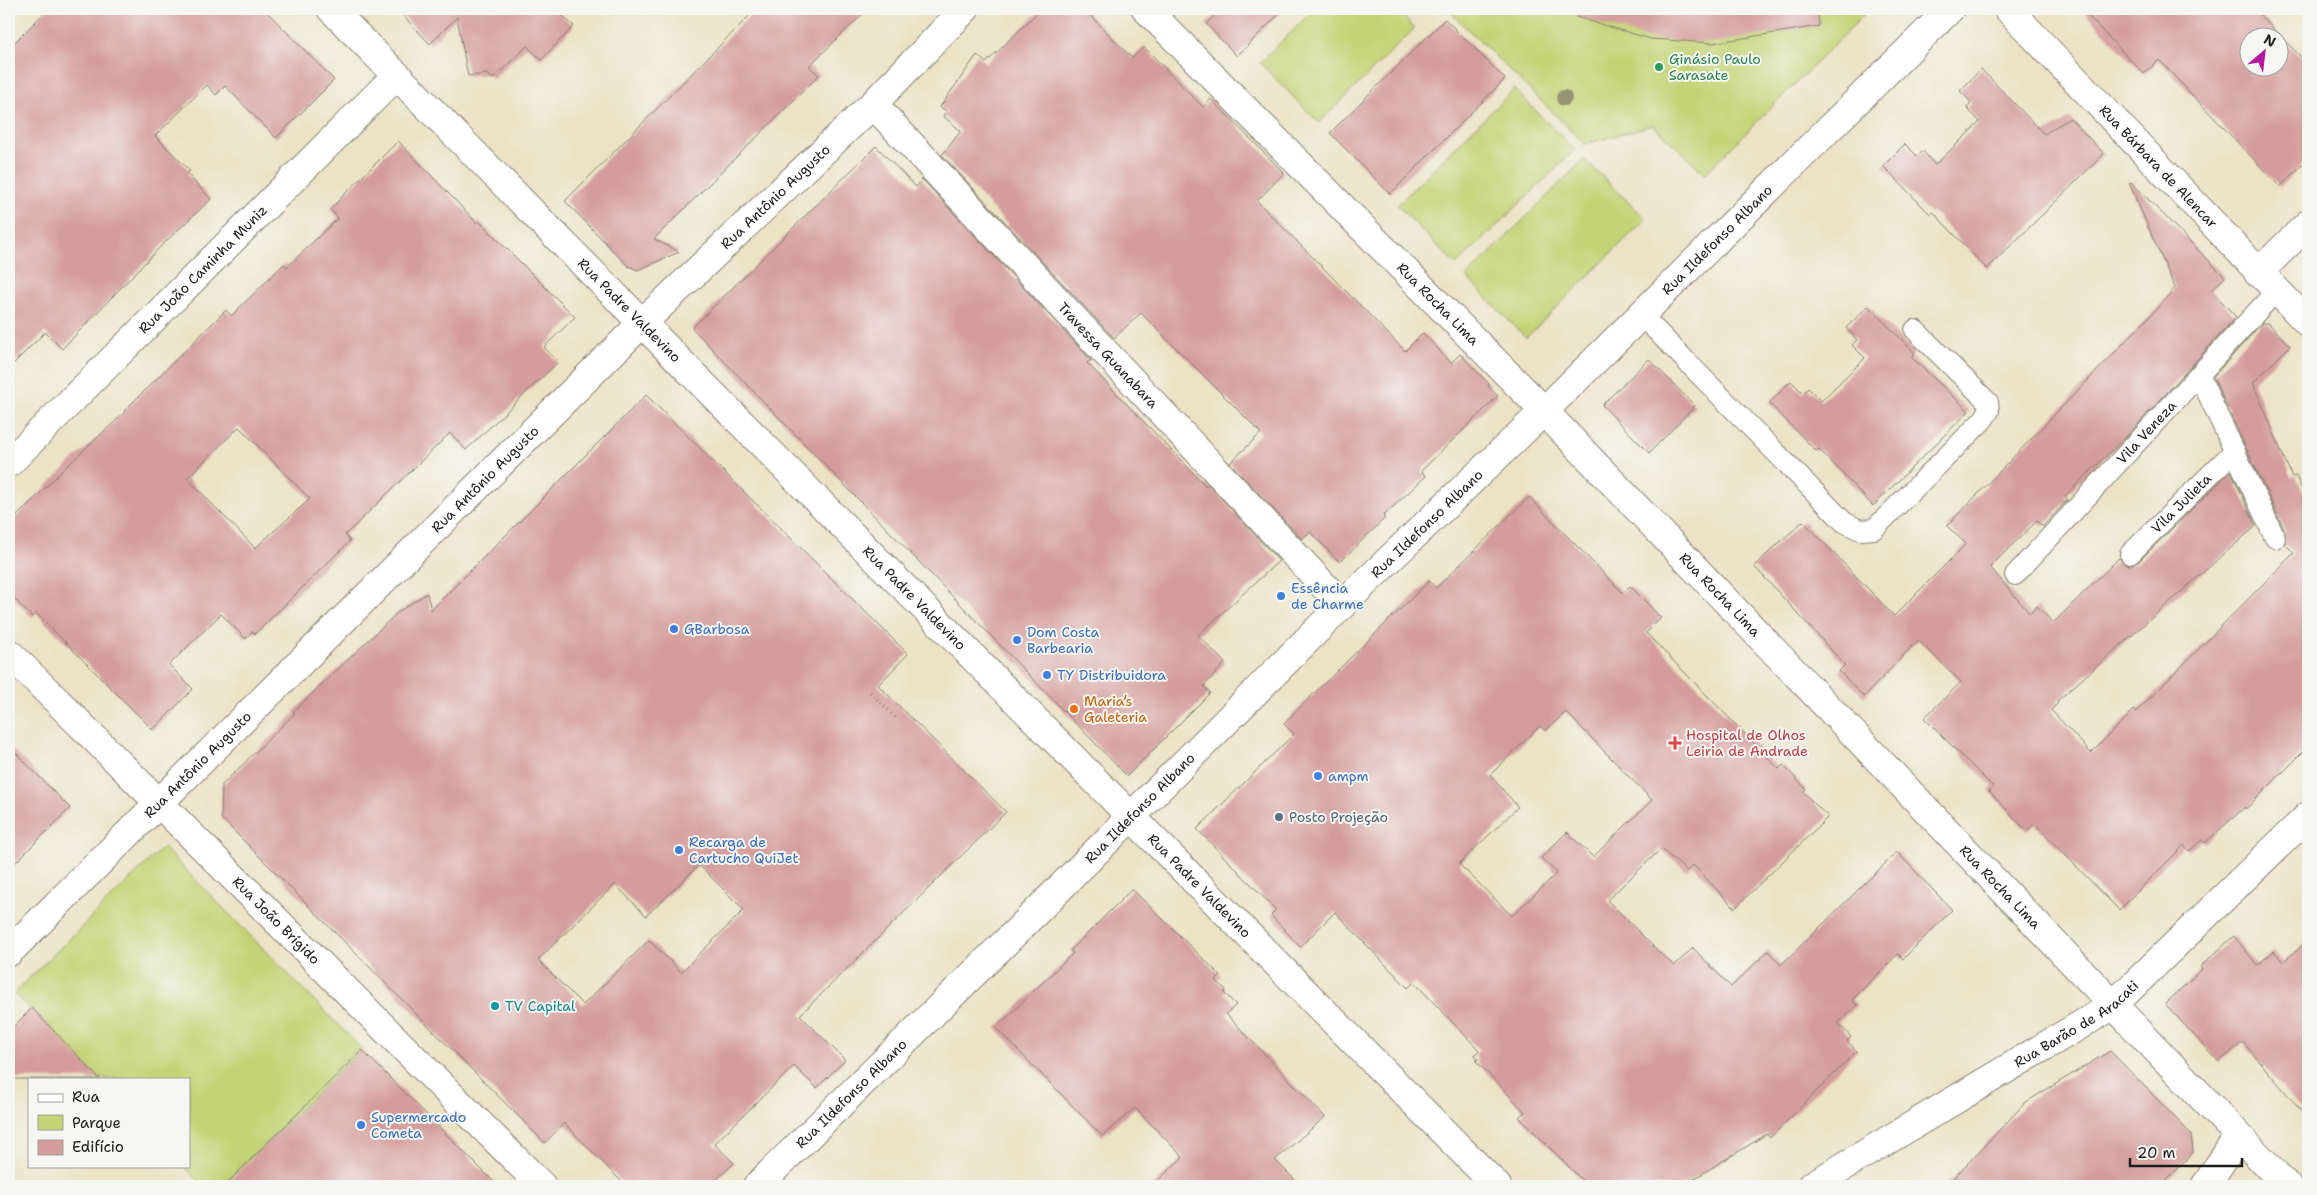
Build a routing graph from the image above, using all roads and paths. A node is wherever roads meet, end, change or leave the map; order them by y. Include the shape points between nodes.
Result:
1 (331, 9) edge
2 (965, 9) edge
3 (1146, 9) edge
4 (1950, 9) edge
5 (2008, 9) edge
6 (397, 75) junction
7 (873, 104) junction
8 (2308, 224) edge
9 (2267, 281) junction
10 (1641, 315) junction
11 (2308, 323) edge
12 (641, 324) junction
13 (1915, 330) dead end
14 (2199, 375) junction
15 (1544, 411) junction
16 (2234, 451) junction
17 (9, 463) edge
18 (2275, 538) dead end
19 (2130, 554) dead end
20 (2015, 575) dead end
21 (1342, 605) junction
22 (9, 653) edge
23 (870, 692) dead end
24 (897, 719) dead end
25 (159, 804) junction
26 (2308, 816) edge
27 (1131, 818) junction
28 (9, 952) edge
29 (2112, 1006) junction
30 (2238, 1137) junction
31 (542, 1186) edge
32 (756, 1186) edge
33 (1497, 1186) edge
34 (1811, 1186) edge
35 (2205, 1186) edge
36 (2287, 1186) edge

1 - 6 street, Rua Padre Valdevino
2 - 7 street, Rua Antônio Augusto
3 - 15 street, Rua Rocha Lima
4 - 10 street, Rua Ildefonso Albano
5 - 9 street, Rua Bárbara de Alencar
6 - 12 street, Rua Padre Valdevino
6 - 17 street, Rua João Caminha Muniz
7 - 12 street, Rua Antônio Augusto
7 - 21 street, Travessa Guanabara
8 - 9 street
9 - 11 street, Rua Bárbara de Alencar
9 - 14 lane, Vila Veneza
10 - 13 lane via 1844,522 1860,530 1874,529 1989,411 1988,402
10 - 15 street, Rua Ildefonso Albano
12 - 25 street, Rua Antônio Augusto
12 - 27 street, Rua Padre Valdevino
14 - 16 lane
14 - 20 lane, Vila Veneza
15 - 21 street, Rua Ildefonso Albano
15 - 29 street, Rua Rocha Lima
16 - 18 lane
16 - 19 lane, Vila Julieta
21 - 27 street, Rua Ildefonso Albano
22 - 25 street, Rua João Brígido
23 - 24 path
25 - 28 street, Rua Antônio Augusto
25 - 31 street, Rua João Brígido
26 - 29 street, Rua Barão de Aracati
27 - 32 street, Rua Ildefonso Albano
27 - 33 street, Rua Padre Valdevino
29 - 30 street, Rua Rocha Lima
29 - 34 street, Rua Barão de Aracati
30 - 35 street
30 - 36 street, Rua Rocha Lima

